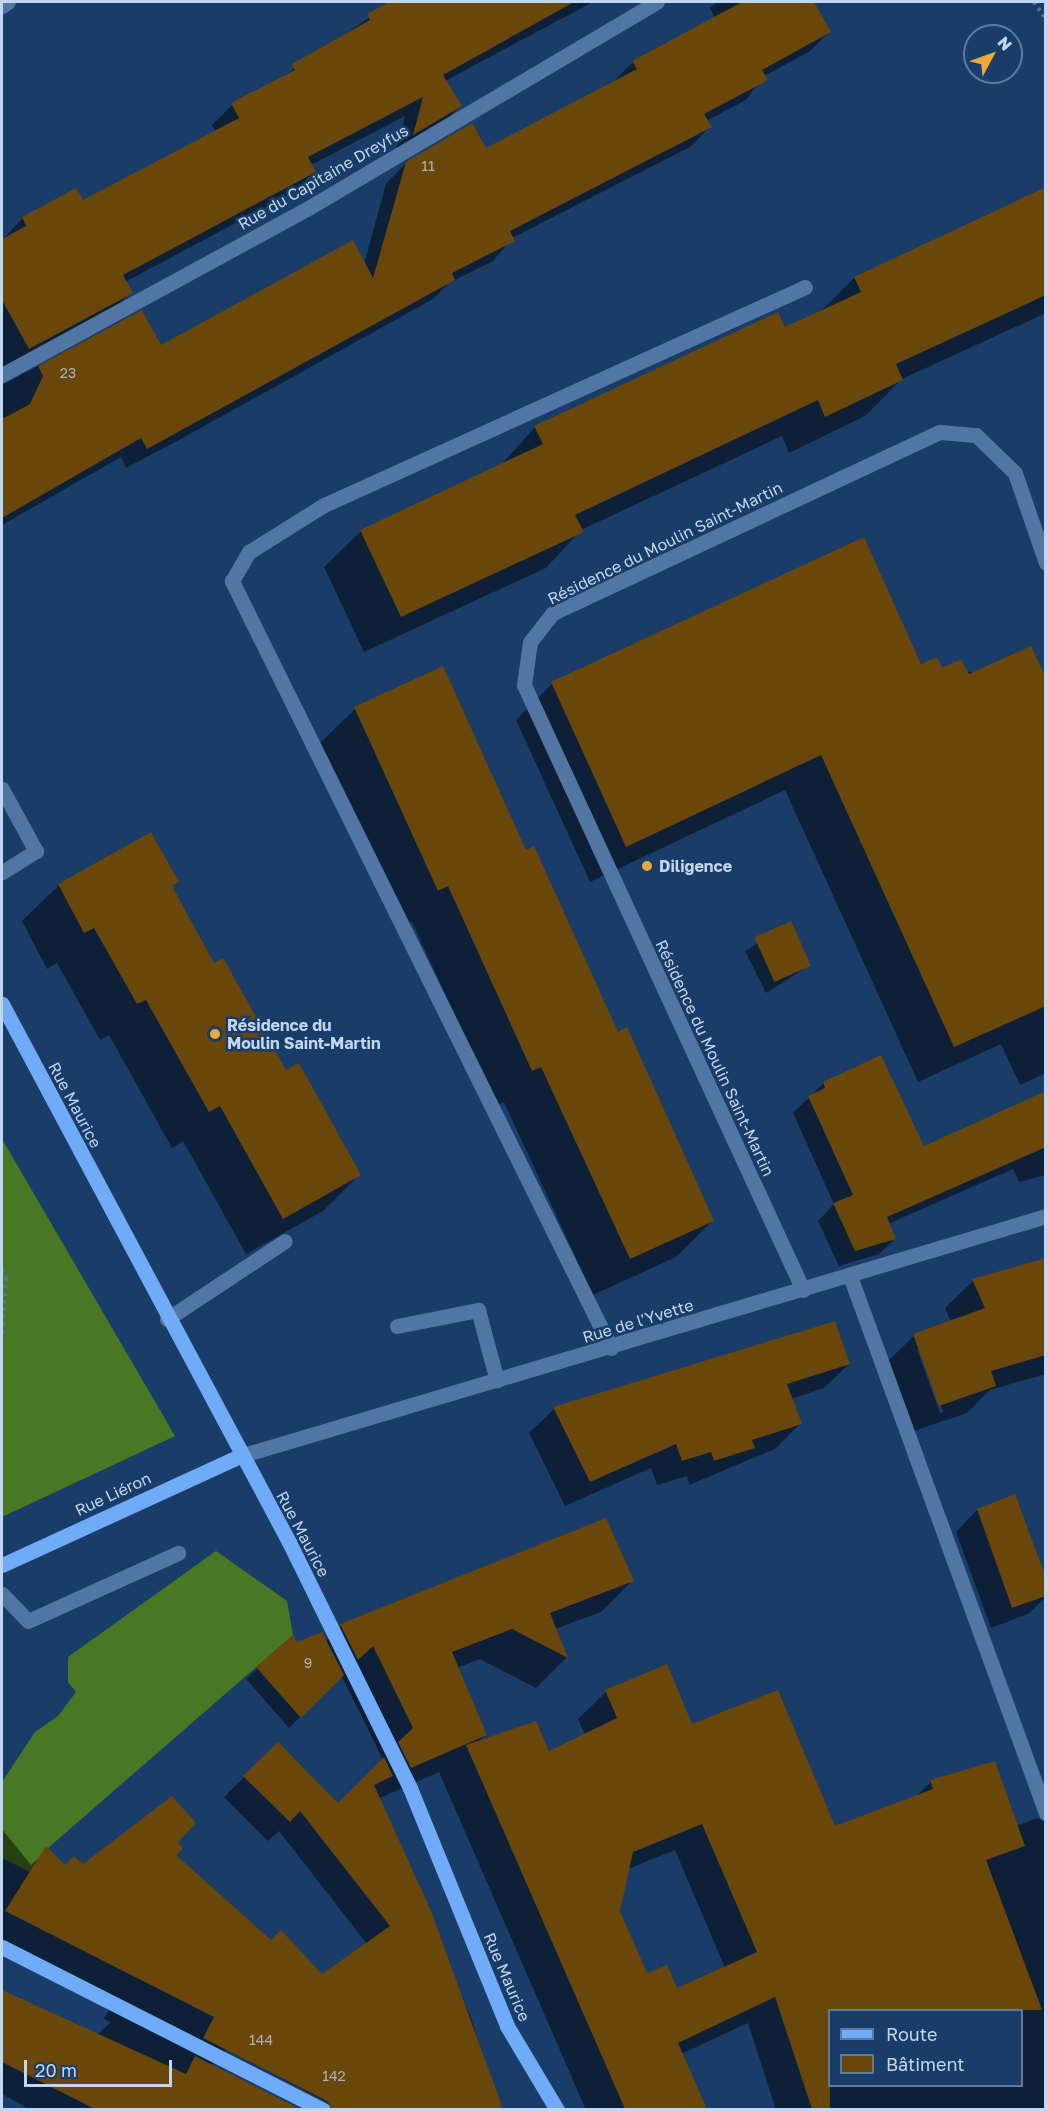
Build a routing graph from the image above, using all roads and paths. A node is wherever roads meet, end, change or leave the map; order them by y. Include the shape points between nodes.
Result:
1 (8, 2) edge
2 (657, 2) edge
3 (1034, 2) edge
4 (2, 6) edge
5 (1046, 19) edge
6 (805, 287) dead end
7 (2, 375) edge
8 (1046, 563) edge
9 (2, 789) edge
10 (2, 872) edge
11 (2, 1004) edge
12 (1046, 1216) edge
13 (285, 1241) dead end
14 (2, 1269) edge
15 (850, 1276) junction
16 (802, 1290) junction
17 (167, 1319) junction
18 (397, 1326) dead end
19 (2, 1336) edge
20 (611, 1348) junction
21 (497, 1381) junction
22 (240, 1456) junction
23 (178, 1553) dead end
24 (2, 1565) edge
25 (2, 1594) edge
26 (1046, 1813) edge
27 (2, 1947) edge
28 (548, 2093) junction
29 (323, 2109) edge
30 (548, 2109) edge
31 (557, 2109) edge

1 - 4 street
2 - 7 street, Rue du Capitaine Dreyfus via 310,207
3 - 5 path
6 - 20 street via 324,505 249,552 232,581
8 - 16 street, Résidence du Moulin Saint-Martin via 1015,473 976,435 940,432 553,613 530,642 524,685
9 - 10 street via 36,851
11 - 17 main road, Rue Maurice
12 - 15 street, Rue de l'Yvette
13 - 17 street
14 - 19 path via 6,1278
15 - 16 street, Rue de l'Yvette
15 - 26 street
16 - 20 street, Rue de l'Yvette
17 - 22 main road, Rue Maurice
18 - 21 street via 477,1310
20 - 21 street, Rue de l'Yvette
21 - 22 street, Rue de l'Yvette
22 - 24 main road, Rue Liéron
22 - 28 main road, Rue Maurice via 289,1542 410,1788 507,2026
23 - 25 street via 28,1621
27 - 29 main road
28 - 30 main road
28 - 31 main road, Rue Maurice

